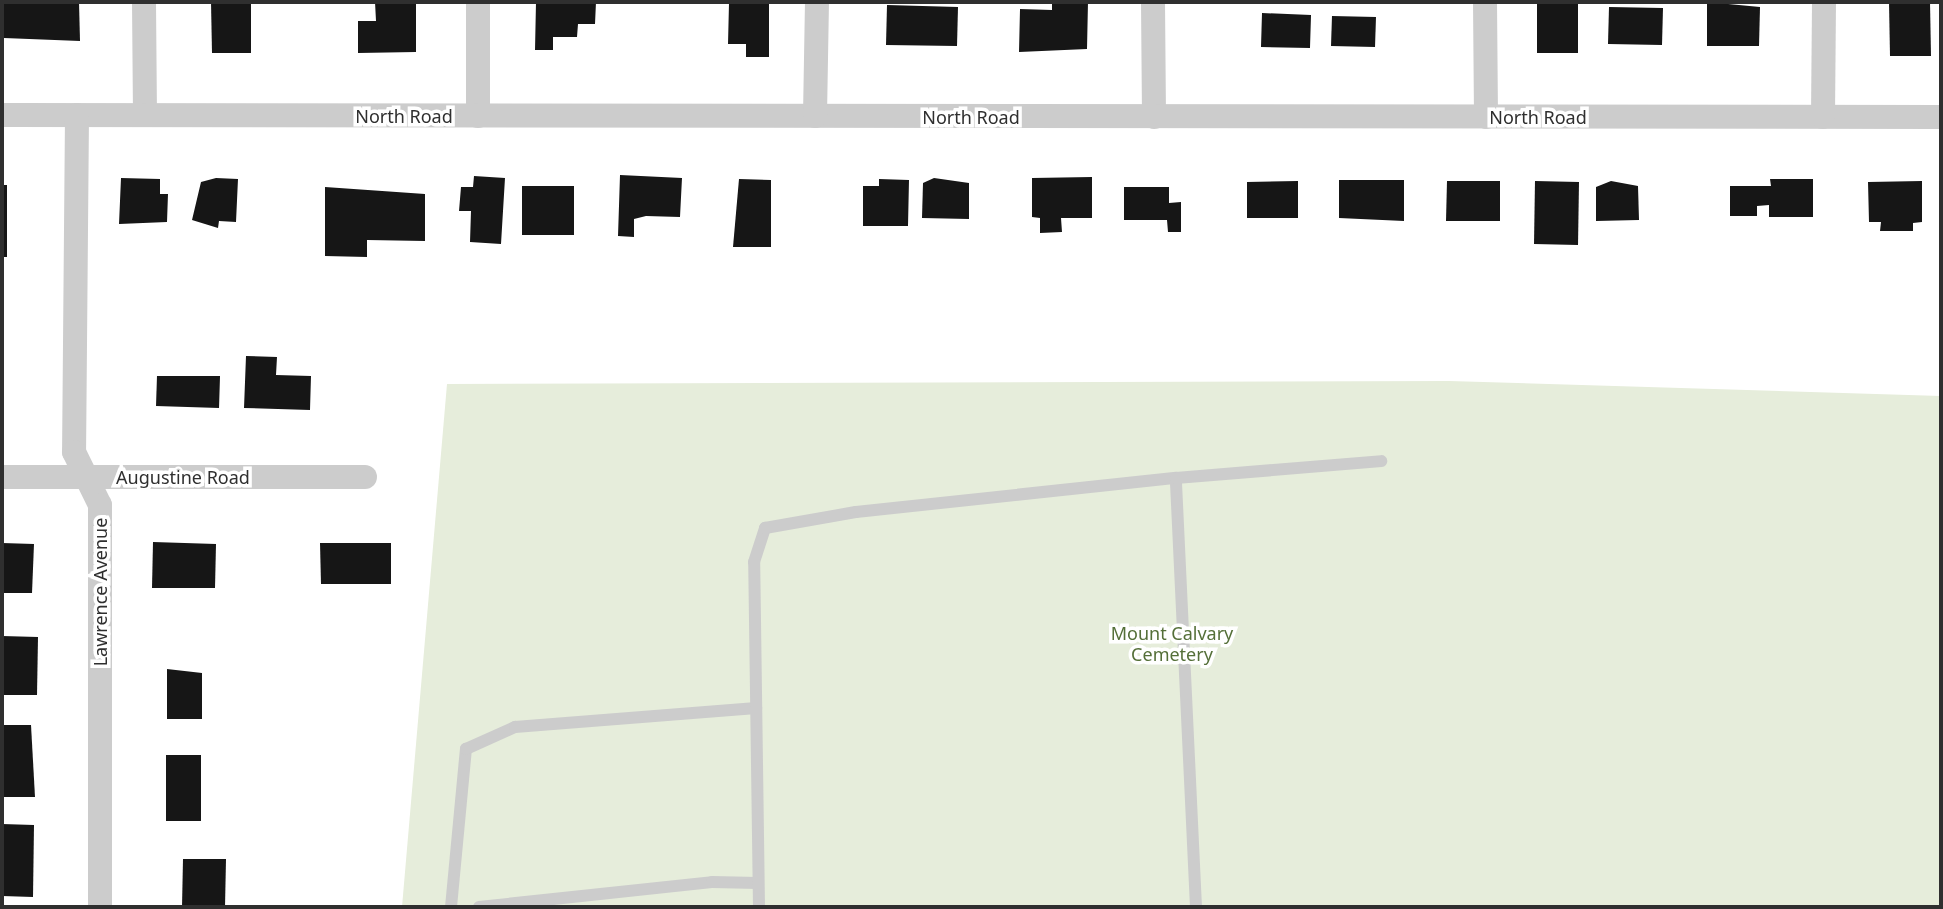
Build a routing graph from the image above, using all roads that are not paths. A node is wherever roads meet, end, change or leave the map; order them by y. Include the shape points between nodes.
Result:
1 (145, 2) edge
2 (478, 2) edge
3 (817, 2) edge
4 (1153, 2) edge
5 (1485, 2) edge
6 (1824, 2) edge
7 (2, 115) edge
8 (77, 115) junction
9 (145, 116) junction
10 (478, 116) junction
11 (815, 116) junction
12 (1154, 117) junction
13 (1486, 117) junction
14 (1824, 117) junction
15 (1941, 117) edge
16 (1381, 461) dead end
17 (2, 477) edge
18 (365, 477) dead end
19 (86, 478) junction
20 (1176, 478) junction
21 (755, 708) junction
22 (758, 883) junction
23 (100, 907) edge
24 (451, 907) edge
25 (479, 907) edge
26 (758, 907) edge
27 (1196, 907) edge

1 - 9 street
2 - 10 street
3 - 11 street
4 - 12 street
5 - 13 street
6 - 14 street
7 - 8 street, North Road
8 - 9 street, North Road
8 - 19 street, Lawrence Avenue via 74,453
9 - 10 street, North Road
10 - 11 street, North Road
11 - 12 street, North Road
12 - 13 street, North Road
13 - 14 street, North Road
14 - 15 street, North Road
16 - 20 lane
17 - 19 street, Augustine Road
18 - 19 street, Augustine Road
19 - 23 street, Lawrence Avenue via 100,505
20 - 21 lane via 856,512 765,528 754,562
20 - 27 lane
21 - 22 lane
21 - 24 lane via 515,727 466,749
22 - 25 lane via 712,882
22 - 26 lane

